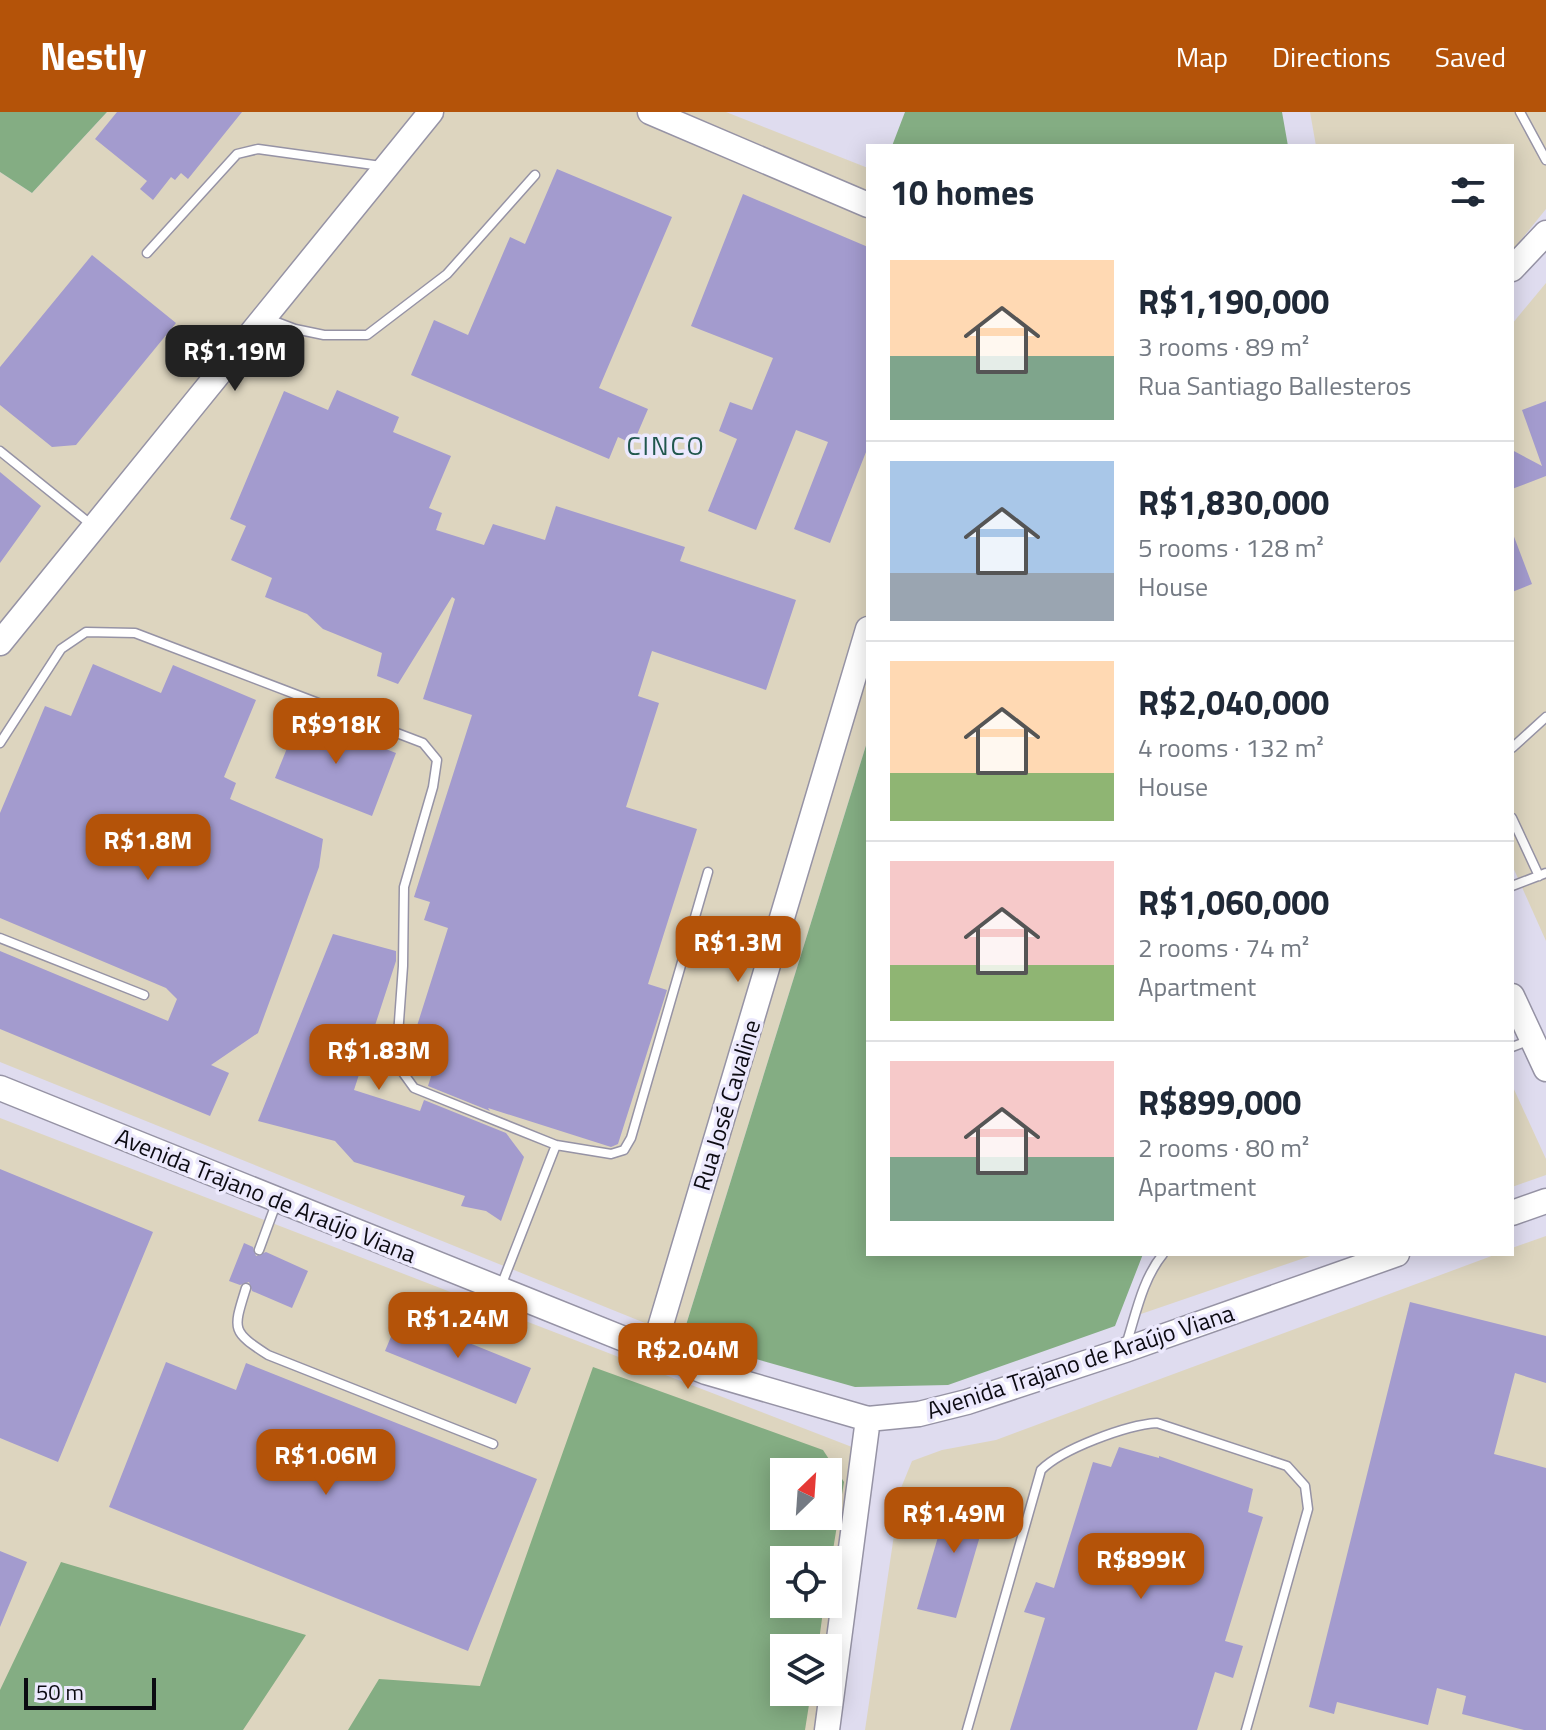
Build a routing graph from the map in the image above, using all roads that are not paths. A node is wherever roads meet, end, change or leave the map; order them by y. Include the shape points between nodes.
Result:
1 (431, 112) edge
2 (650, 112) edge
3 (1520, 112) edge
4 (1546, 160) edge
5 (388, 167) junction
6 (535, 175) dead end
7 (866, 204) edge
8 (1546, 233) edge
9 (147, 253) dead end
10 (1514, 267) edge
11 (265, 318) junction
12 (0, 451) edge
13 (95, 527) junction
14 (866, 636) edge
15 (0, 643) edge
16 (1546, 717) edge
17 (0, 743) edge
18 (1514, 746) edge
19 (1514, 822) edge
20 (708, 872) dead end
21 (1543, 874) edge
22 (1514, 885) edge
23 (0, 938) edge
24 (144, 995) dead end
25 (1514, 1005) edge
26 (1522, 1043) edge
27 (1546, 1069) edge
28 (0, 1088) edge
29 (556, 1145) junction
30 (278, 1200) junction
31 (1546, 1201) edge
32 (1514, 1212) edge
33 (259, 1250) dead end
34 (1161, 1256) edge
35 (1391, 1256) edge
36 (246, 1288) dead end
37 (500, 1289) junction
38 (1125, 1350) junction
39 (653, 1351) junction
40 (868, 1419) junction
41 (493, 1444) dead end
42 (827, 1730) edge
43 (967, 1730) edge
44 (1246, 1730) edge

1 - 5 street
2 - 7 street
3 - 4 lane
5 - 9 lane via 258,149 237,154
5 - 11 street
6 - 11 lane via 447,274 367,335 324,335
8 - 10 street
11 - 13 street
12 - 13 lane
13 - 15 street
14 - 39 street, Rua José Cavaline
16 - 18 lane
17 - 29 lane via 61,649 86,632 135,633 423,743 437,760 404,887 396,1063 414,1088
19 - 21 lane
20 - 29 lane via 631,1138 624,1150 611,1154
21 - 22 lane
23 - 24 lane
25 - 26 street
26 - 27 street
28 - 30 street, Avenida Trajano de Araújo Viana
29 - 37 lane
30 - 33 lane
30 - 37 street, Avenida Trajano de Araújo Viana
31 - 32 street
34 - 38 lane via 1141,1293
35 - 38 street, Avenida Trajano de Araújo Viana
36 - 41 lane via 236,1321 241,1338 268,1355
37 - 39 street, Avenida Trajano de Araújo Viana
38 - 40 street, Avenida Trajano de Araújo Viana via 967,1402
39 - 40 street, Avenida Trajano de Araújo Viana via 706,1372
40 - 42 street
43 - 44 lane via 1041,1470 1052,1459 1139,1424 1157,1423 1287,1466 1305,1486 1308,1509

